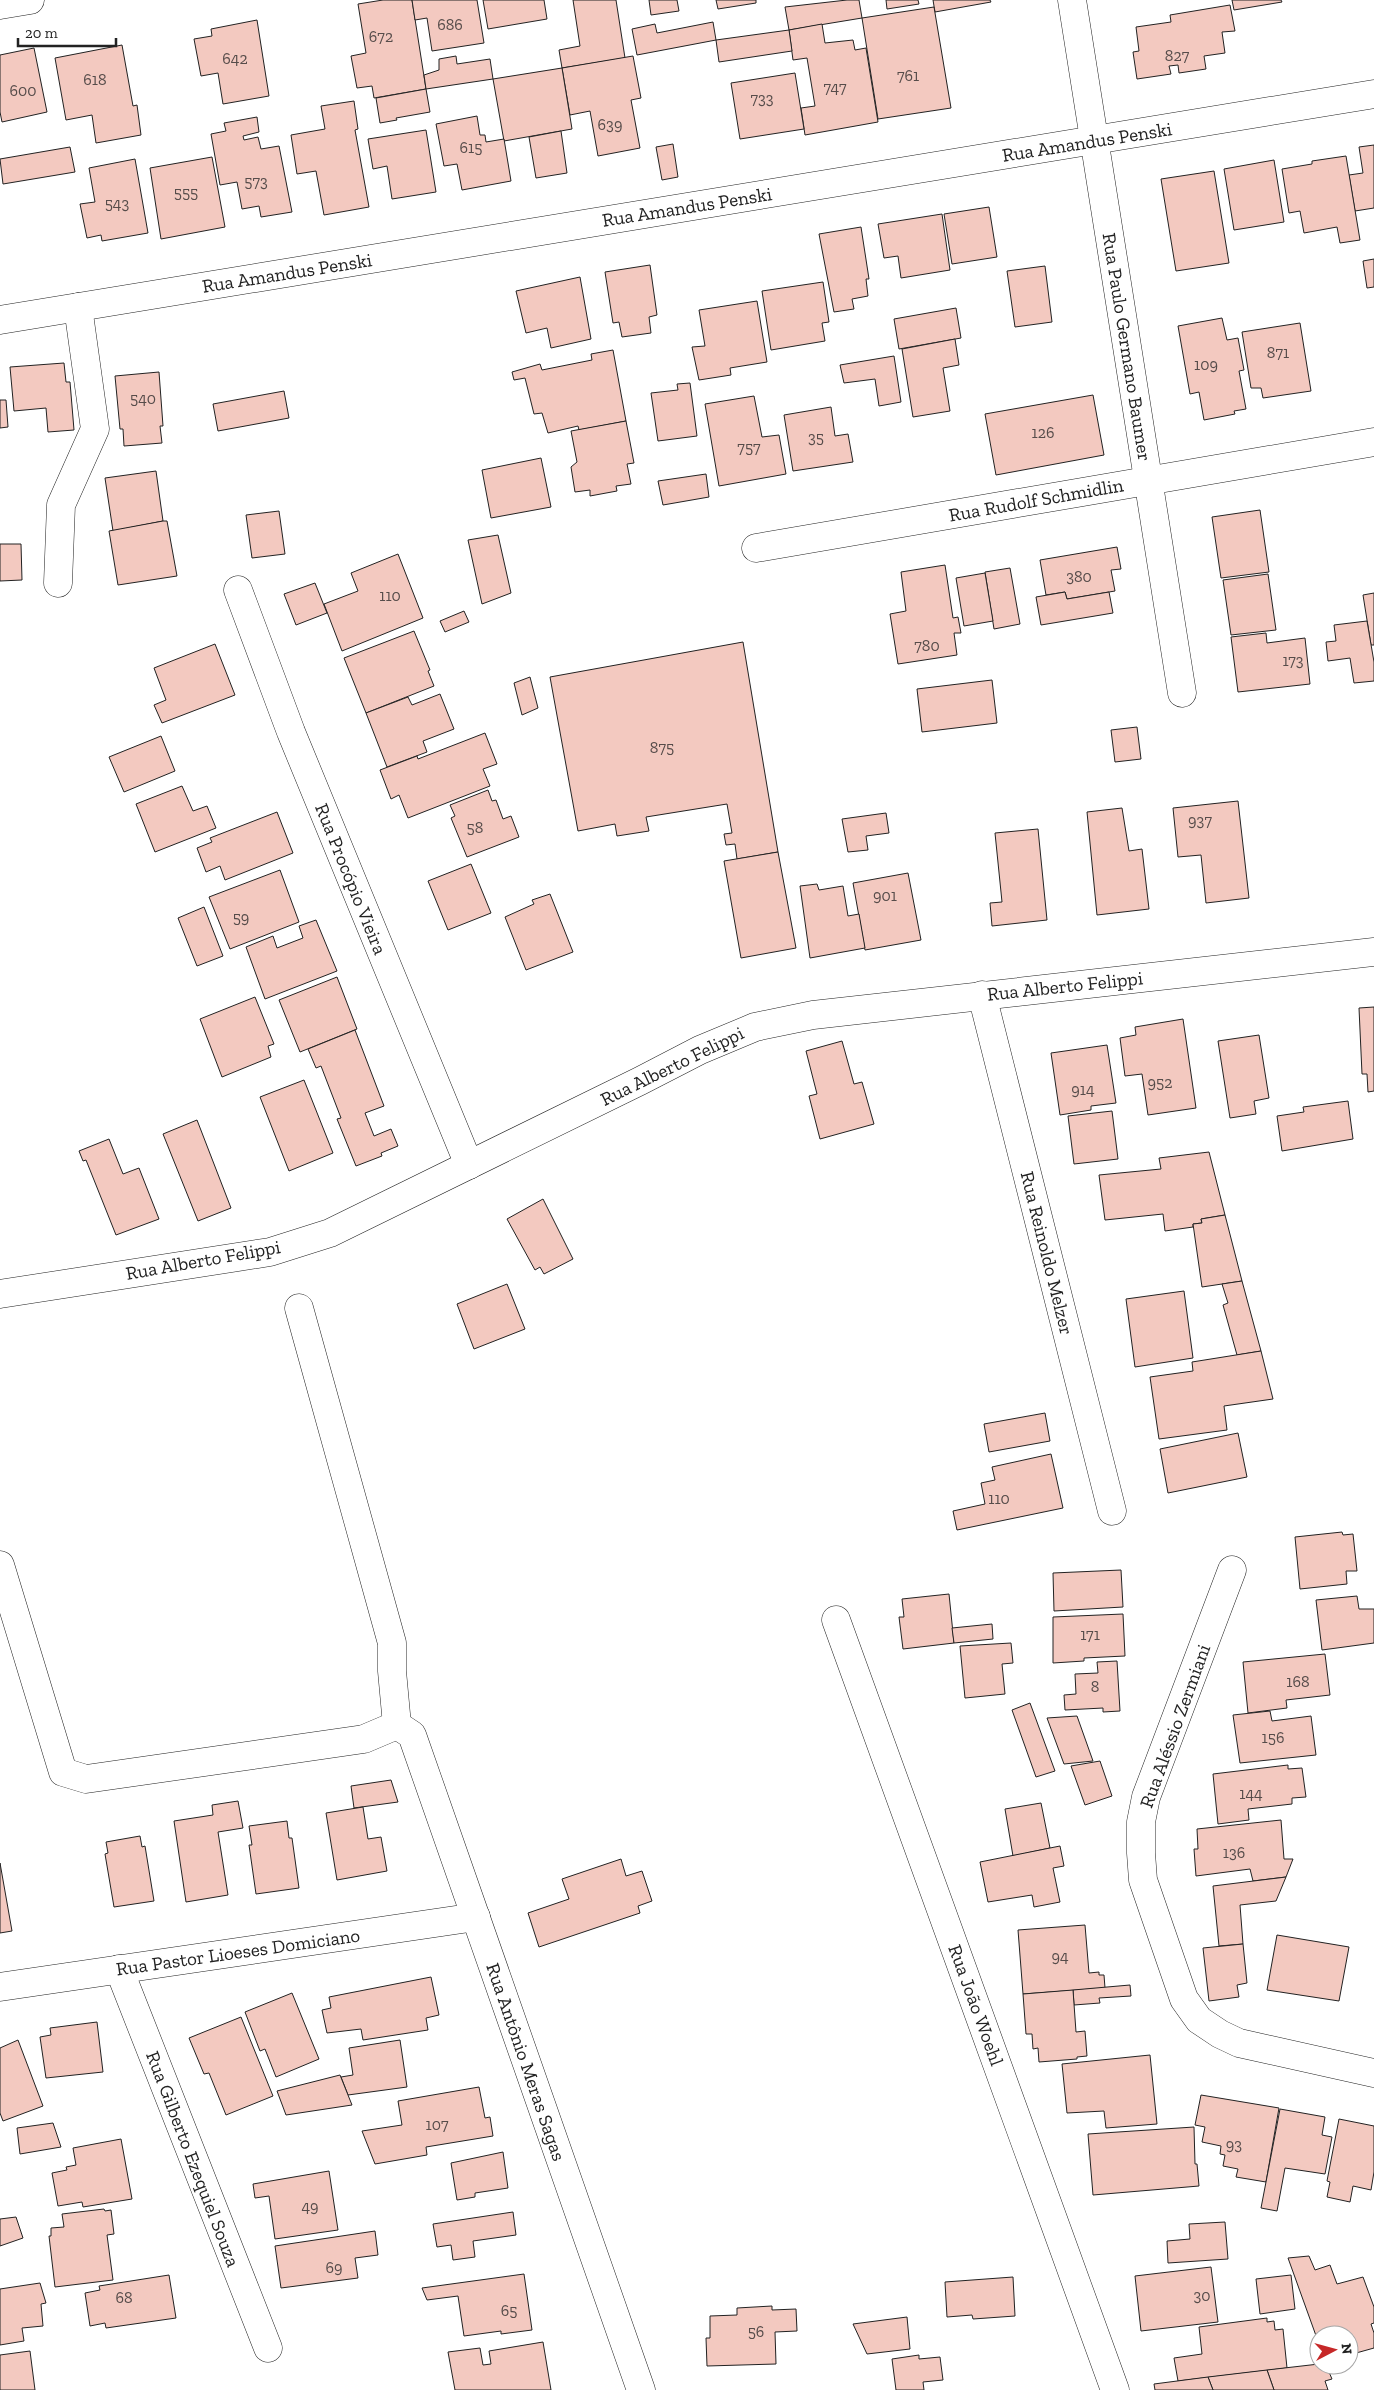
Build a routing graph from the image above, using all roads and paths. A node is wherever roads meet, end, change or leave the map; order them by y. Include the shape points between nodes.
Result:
1 (30, 0) edge
2 (1072, 0) edge
3 (0, 4) edge
4 (1374, 94) edge
5 (1094, 140) junction
6 (78, 307) junction
7 (0, 320) edge
8 (1374, 442) edge
9 (1148, 481) junction
10 (756, 548) dead end
11 (58, 582) dead end
12 (238, 590) dead end
13 (1182, 693) dead end
14 (1374, 952) edge
15 (982, 996) junction
16 (469, 1165) junction
17 (0, 1294) edge
18 (299, 1308) dead end
19 (1112, 1511) dead end
20 (0, 1565) edge
21 (1232, 1570) dead end
22 (836, 1620) dead end
23 (405, 1730) junction
24 (476, 1917) junction
25 (119, 1969) junction
26 (0, 1986) edge
27 (1374, 2073) edge
28 (268, 2348) dead end
29 (641, 2390) edge
30 (1115, 2390) edge

1 - 3 street
2 - 5 street, Rua Paulo Germano Baumer
4 - 5 street, Rua Amandus Penski
5 - 6 street, Rua Amandus Penski
5 - 9 street, Rua Paulo Germano Baumer
6 - 7 street, Rua Amandus Penski
6 - 11 street via 95,429 61,504
8 - 9 street, Rua Rudolf Schmidlin
9 - 10 street, Rua Rudolf Schmidlin
9 - 13 street, Rua Paulo Germano Baumer
12 - 16 street, Rua Procópio Vieira via 295,741
14 - 15 street, Rua Alberto Felippi
15 - 16 street, Rua Alberto Felippi via 813,1015 755,1027 700,1050
15 - 19 street, Rua Reinoldo Melzer
16 - 17 street, Rua Alberto Felippi via 330,1233 270,1252
18 - 23 street, Rua Antônio Meras Sagas via 392,1643 392,1671
20 - 23 street via 63,1772 70,1775 86,1779 364,1739
21 - 27 street, Rua Aléssio Zermiani via 1146,1798 1141,1822 1144,1880 1184,1999 1199,2020 1239,2043
22 - 30 street, Rua João Woehl
23 - 24 street, Rua Antônio Meras Sagas
24 - 25 street, Rua Pastor Lioeses Domiciano
24 - 29 street, Rua Antônio Meras Sagas
25 - 26 street, Rua Pastor Lioeses Domiciano
25 - 28 street, Rua Gilberto Ezequiel Souza

